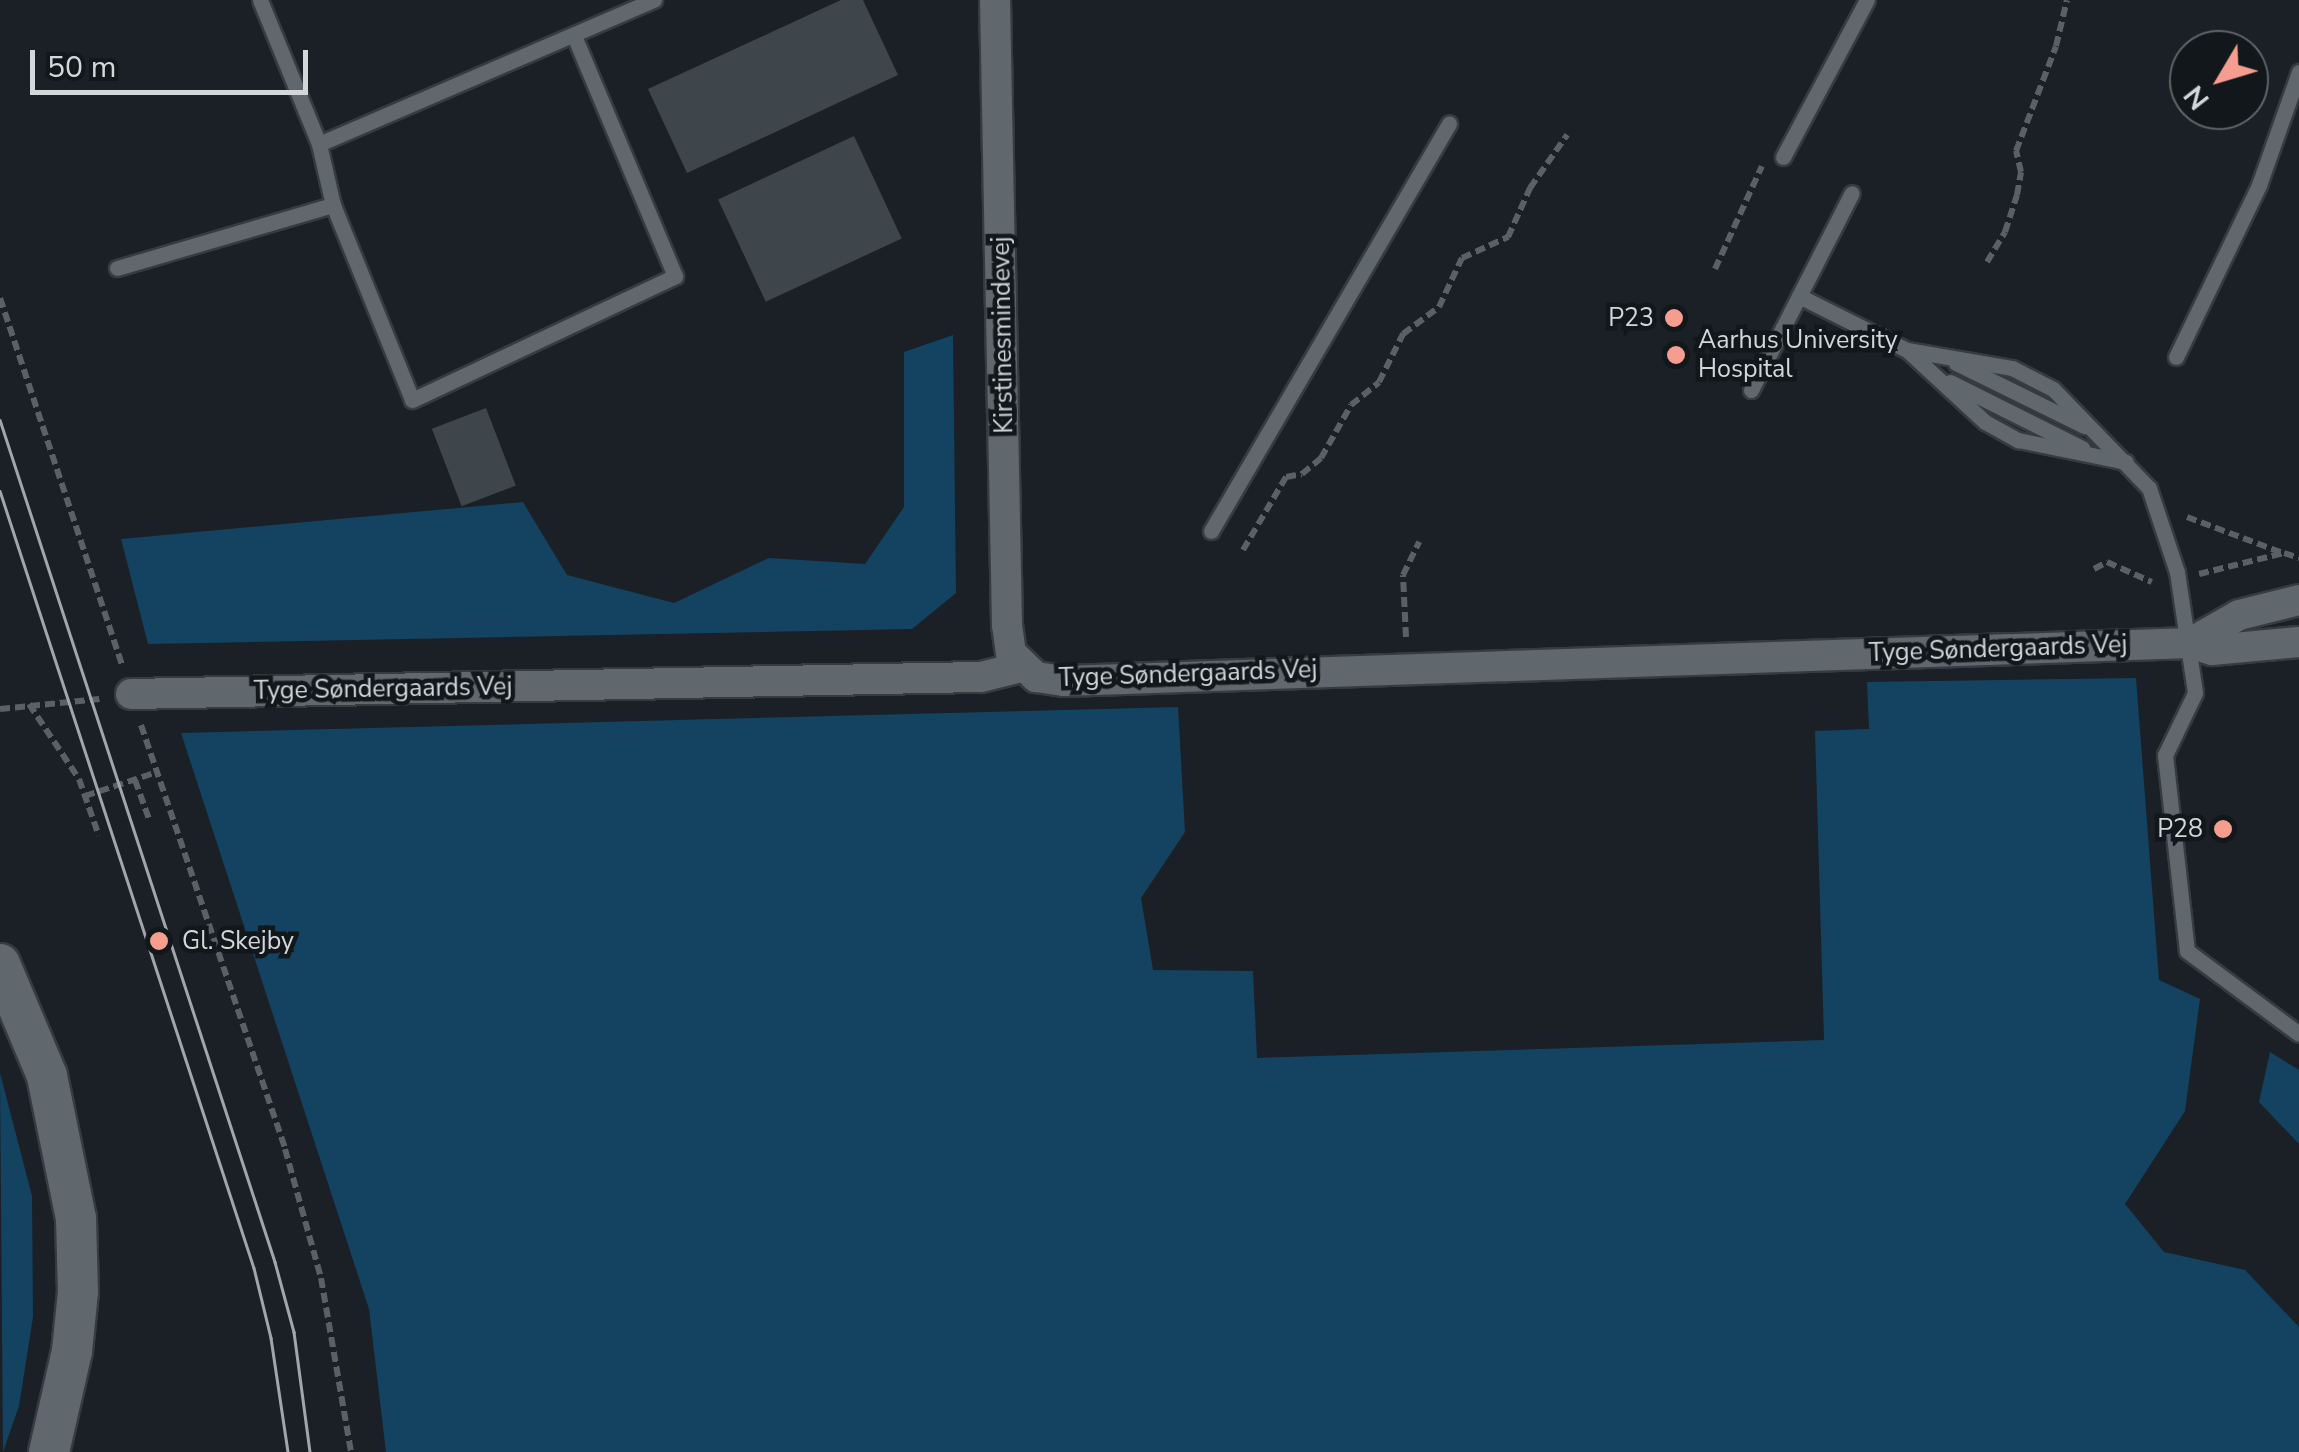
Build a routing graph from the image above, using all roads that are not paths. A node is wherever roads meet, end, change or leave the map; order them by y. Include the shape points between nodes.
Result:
1 (260, 0) edge
2 (612, 0) edge
3 (654, 0) edge
4 (995, 0) edge
5 (1866, 0) edge
6 (618, 16) junction
7 (574, 36) junction
8 (2299, 72) edge
9 (1450, 123) dead end
10 (319, 144) junction
11 (1783, 157) dead end
12 (1852, 193) dead end
13 (333, 206) junction
14 (117, 268) dead end
15 (1799, 296) junction
16 (1907, 350) junction
17 (2176, 357) dead end
18 (1751, 390) dead end
19 (2126, 462) junction
20 (1210, 531) dead end
21 (2299, 600) edge
22 (2299, 642) edge
23 (2190, 643) junction
24 (1021, 667) junction
25 (131, 694) road end
26 (0, 964) edge
27 (2299, 1034) edge
28 (50, 1452) edge

1 - 10 lane
2 - 6 lane
3 - 6 lane
4 - 24 street, Kirstinesmindevej via 1007,626 1010,653
5 - 11 lane
6 - 7 lane
7 - 10 lane
7 - 13 lane via 675,276 412,400
8 - 17 lane via 2260,185
9 - 20 lane
10 - 13 lane
12 - 15 lane
13 - 14 lane
15 - 16 lane
15 - 18 lane
16 - 19 lane via 1933,374 2102,457
16 - 19 lane via 1939,355 2096,432
19 - 23 lane via 2158,506
21 - 23 street, Tyge Søndergaards Vej via 2239,615
22 - 23 street, Tyge Søndergaards Vej via 2212,650
23 - 24 street, Tyge Søndergaards Vej via 1065,681
23 - 27 lane via 2194,693 2166,756 2188,951
24 - 25 street, Tyge Søndergaards Vej via 981,677
26 - 28 street via 47,1076 76,1218 72,1351

